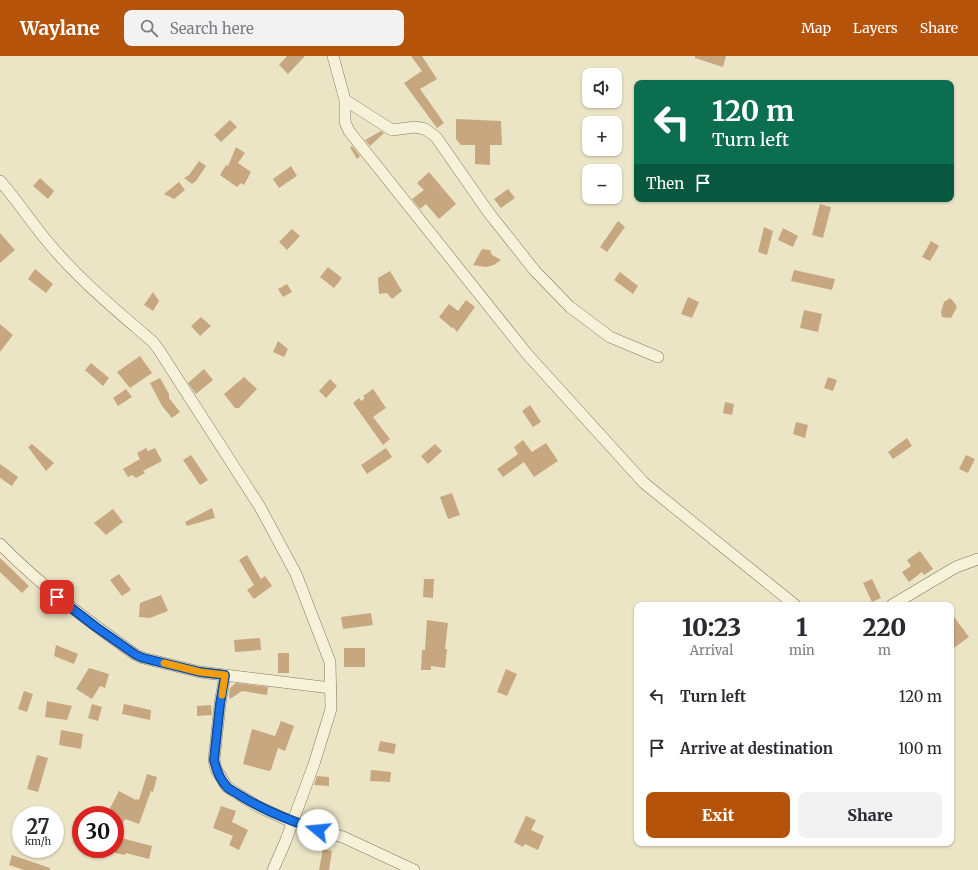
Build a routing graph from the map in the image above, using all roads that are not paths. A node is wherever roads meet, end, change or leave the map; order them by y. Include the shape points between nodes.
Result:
1 (333, 56) edge
2 (345, 100) junction
3 (0, 181) edge
4 (658, 357) dead end
5 (0, 544) edge
6 (978, 559) edge
7 (791, 602) edge
8 (897, 602) edge
9 (225, 675) junction
10 (331, 688) junction
11 (292, 822) junction
12 (273, 870) edge
13 (414, 870) edge

1 - 2 street
2 - 4 street via 392,130 415,127 425,129 436,137 489,213 535,271 570,307 610,338
2 - 7 street via 345,122 349,131 527,354 644,483
3 - 10 street via 47,242 84,282 159,350 260,508 296,574 330,662
5 - 9 street via 57,597 136,655 200,672
6 - 8 street via 956,567
9 - 10 street
9 - 11 street via 215,743 216,769 228,787 257,806
10 - 11 street via 330,709 314,764
11 - 12 street
11 - 13 street via 344,837

